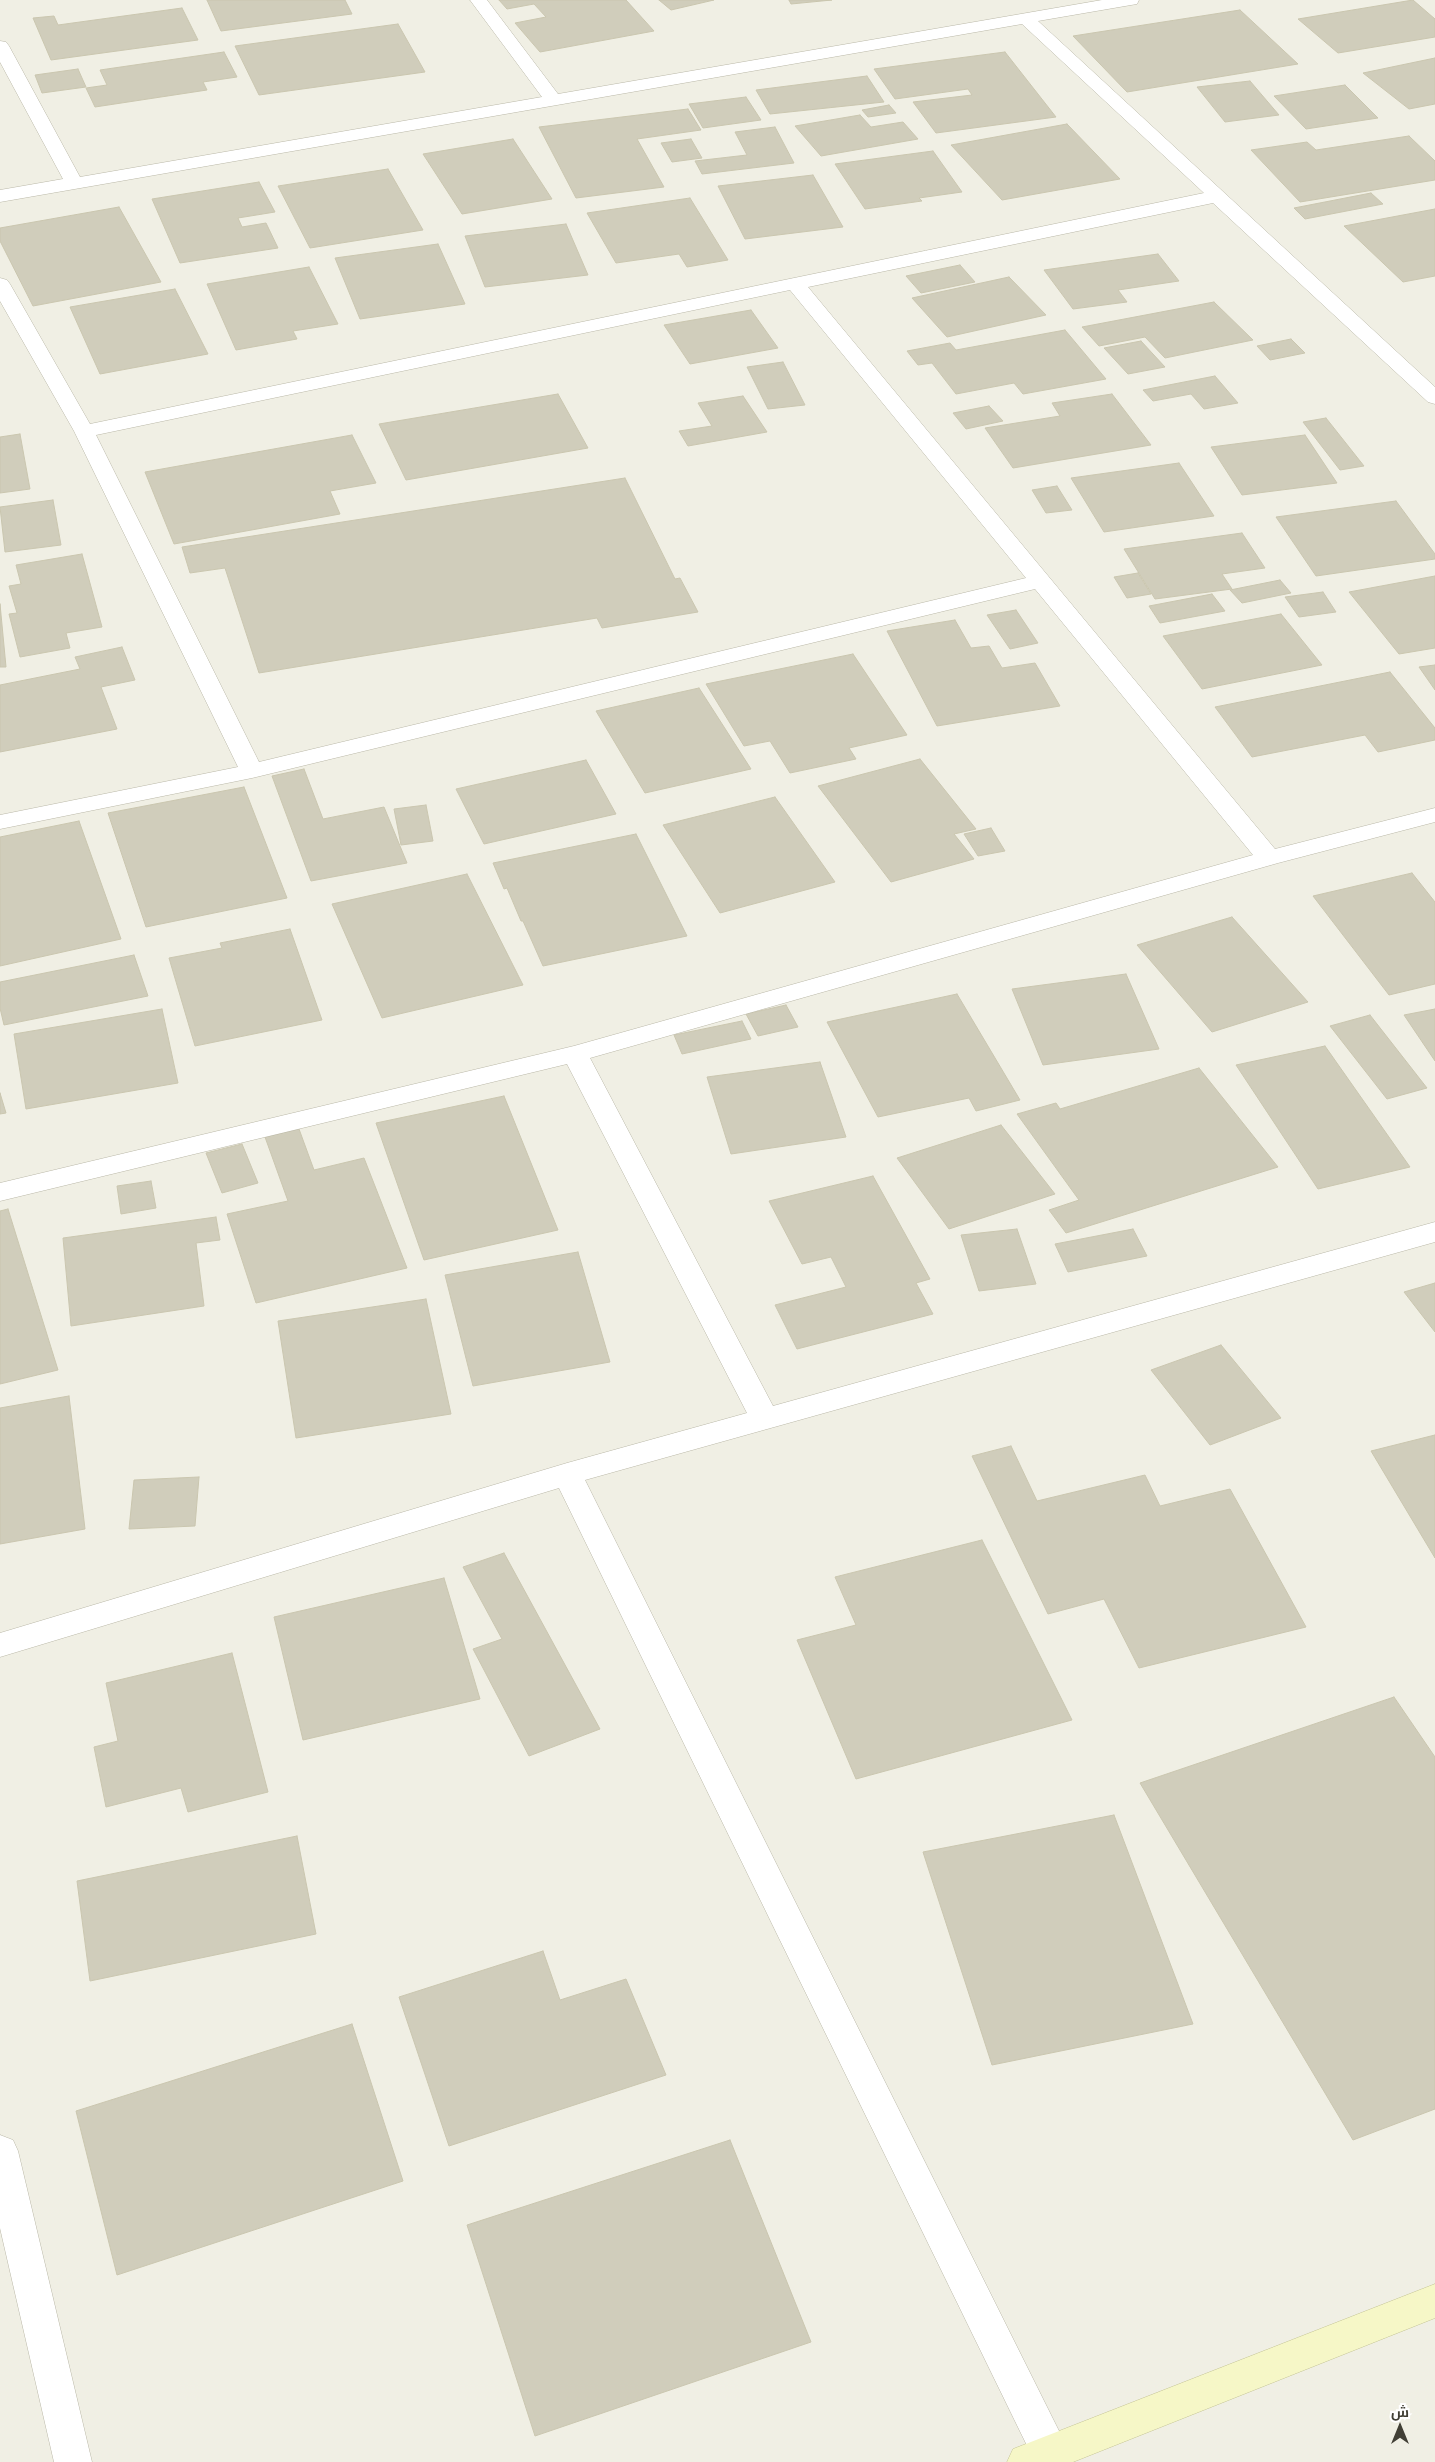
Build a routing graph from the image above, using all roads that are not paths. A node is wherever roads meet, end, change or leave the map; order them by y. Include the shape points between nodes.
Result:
1 (478, 0) edge
2 (1131, 0) edge
3 (1025, 18) junction
4 (0, 46) edge
5 (554, 100) junction
6 (75, 184) junction
7 (0, 196) edge
8 (1218, 196) junction
9 (0, 284) edge
10 (795, 284) junction
11 (1435, 398) edge
12 (84, 431) junction
13 (1040, 581) junction
14 (252, 771) junction
15 (1435, 815) edge
16 (0, 822) edge
17 (1268, 858) junction
18 (575, 1054) junction
19 (0, 1192) edge
20 (1435, 1232) edge
21 (765, 1419) junction
22 (567, 1474) junction
23 (0, 1645) edge
24 (0, 2151) edge
25 (1435, 2301) edge
26 (1038, 2457) edge
27 (73, 2462) edge

1 - 5 street
2 - 3 street
3 - 5 street
3 - 8 street
4 - 6 street
5 - 6 street
6 - 7 street
8 - 10 street
8 - 11 street
9 - 12 street
10 - 12 street
10 - 13 street
12 - 14 street
13 - 14 street
13 - 17 street
14 - 16 street
15 - 17 street
17 - 18 street
18 - 19 street
18 - 21 street
20 - 21 street
21 - 22 street
22 - 23 street
22 - 26 street
24 - 27 street
25 - 26 street

